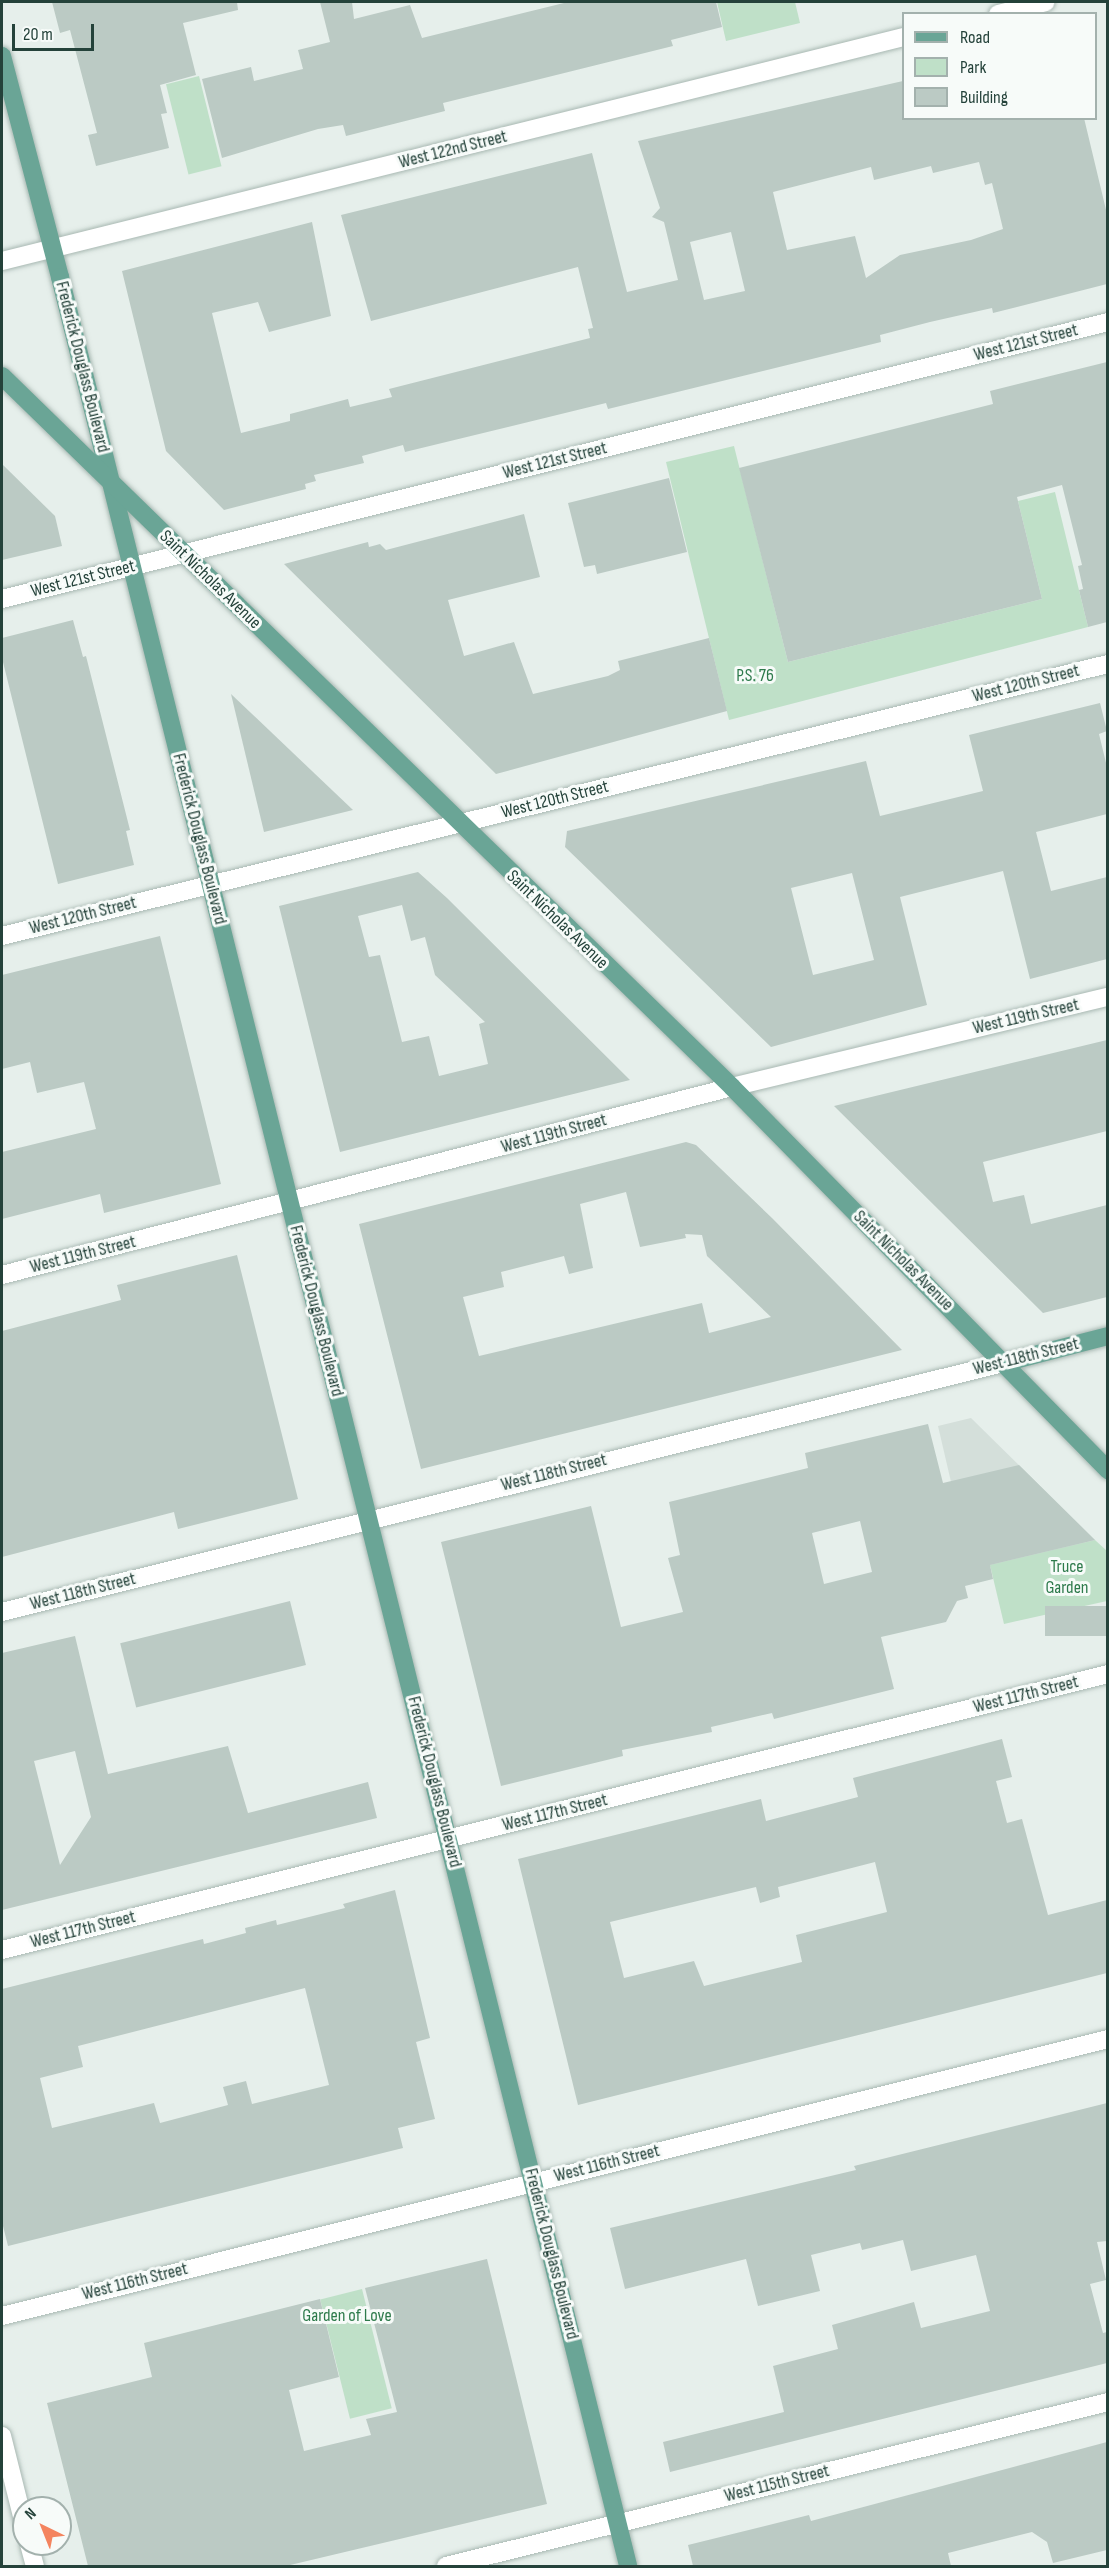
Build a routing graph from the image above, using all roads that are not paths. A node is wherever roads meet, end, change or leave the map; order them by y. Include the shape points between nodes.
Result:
1 (1046, 2) edge
2 (1006, 12) edge
3 (902, 37) edge
4 (2, 56) edge
5 (53, 250) junction
6 (2, 261) edge
7 (1107, 322) edge
8 (2, 376) edge
9 (111, 483) junction
10 (184, 555) junction
11 (132, 568) junction
12 (2, 599) edge
13 (1107, 664) edge
14 (458, 824) junction
15 (210, 885) junction
16 (2, 936) edge
17 (1107, 997) edge
18 (732, 1087) junction
19 (290, 1204) junction
20 (2, 1275) edge
21 (1107, 1336) edge
22 (1003, 1363) junction
23 (1107, 1470) edge
24 (369, 1519) junction
25 (2, 1612) edge
26 (1107, 1674) edge
27 (449, 1840) junction
28 (2, 1950) edge
29 (1107, 2039) edge
30 (534, 2183) junction
31 (2, 2316) edge
32 (1107, 2402) edge
33 (2, 2436) edge
34 (17, 2496) edge
35 (618, 2524) junction
36 (446, 2566) edge
37 (628, 2566) edge

1 - 2 street
3 - 5 street, West 122nd Street
4 - 5 main road, Frederick Douglass Boulevard
5 - 6 street, West 122nd Street
5 - 9 main road, Frederick Douglass Boulevard
7 - 10 street, West 121st Street
8 - 9 main road, Saint Nicholas Avenue
9 - 10 main road, Saint Nicholas Avenue
9 - 11 main road, Frederick Douglass Boulevard
10 - 11 street, West 121st Street
10 - 14 main road, Saint Nicholas Avenue
11 - 12 street, West 121st Street
11 - 15 main road, Frederick Douglass Boulevard
13 - 14 street, West 120th Street
14 - 15 street, West 120th Street
14 - 18 main road, Saint Nicholas Avenue
15 - 16 street, West 120th Street
15 - 19 main road, Frederick Douglass Boulevard
17 - 18 street, West 119th Street
18 - 19 street, West 119th Street
18 - 22 main road, Saint Nicholas Avenue
19 - 20 street, West 119th Street
19 - 24 main road, Frederick Douglass Boulevard
21 - 22 main road, West 118th Street
22 - 23 main road, Saint Nicholas Avenue
22 - 24 street, West 118th Street
24 - 25 street, West 118th Street
24 - 27 main road, Frederick Douglass Boulevard
26 - 27 street, West 117th Street
27 - 28 street, West 117th Street
27 - 30 main road, Frederick Douglass Boulevard
29 - 30 street, West 116th Street
30 - 31 street, West 116th Street
30 - 35 main road, Frederick Douglass Boulevard
32 - 35 street, West 115th Street
33 - 34 street
35 - 36 street, West 115th Street
35 - 37 main road, Frederick Douglass Boulevard

